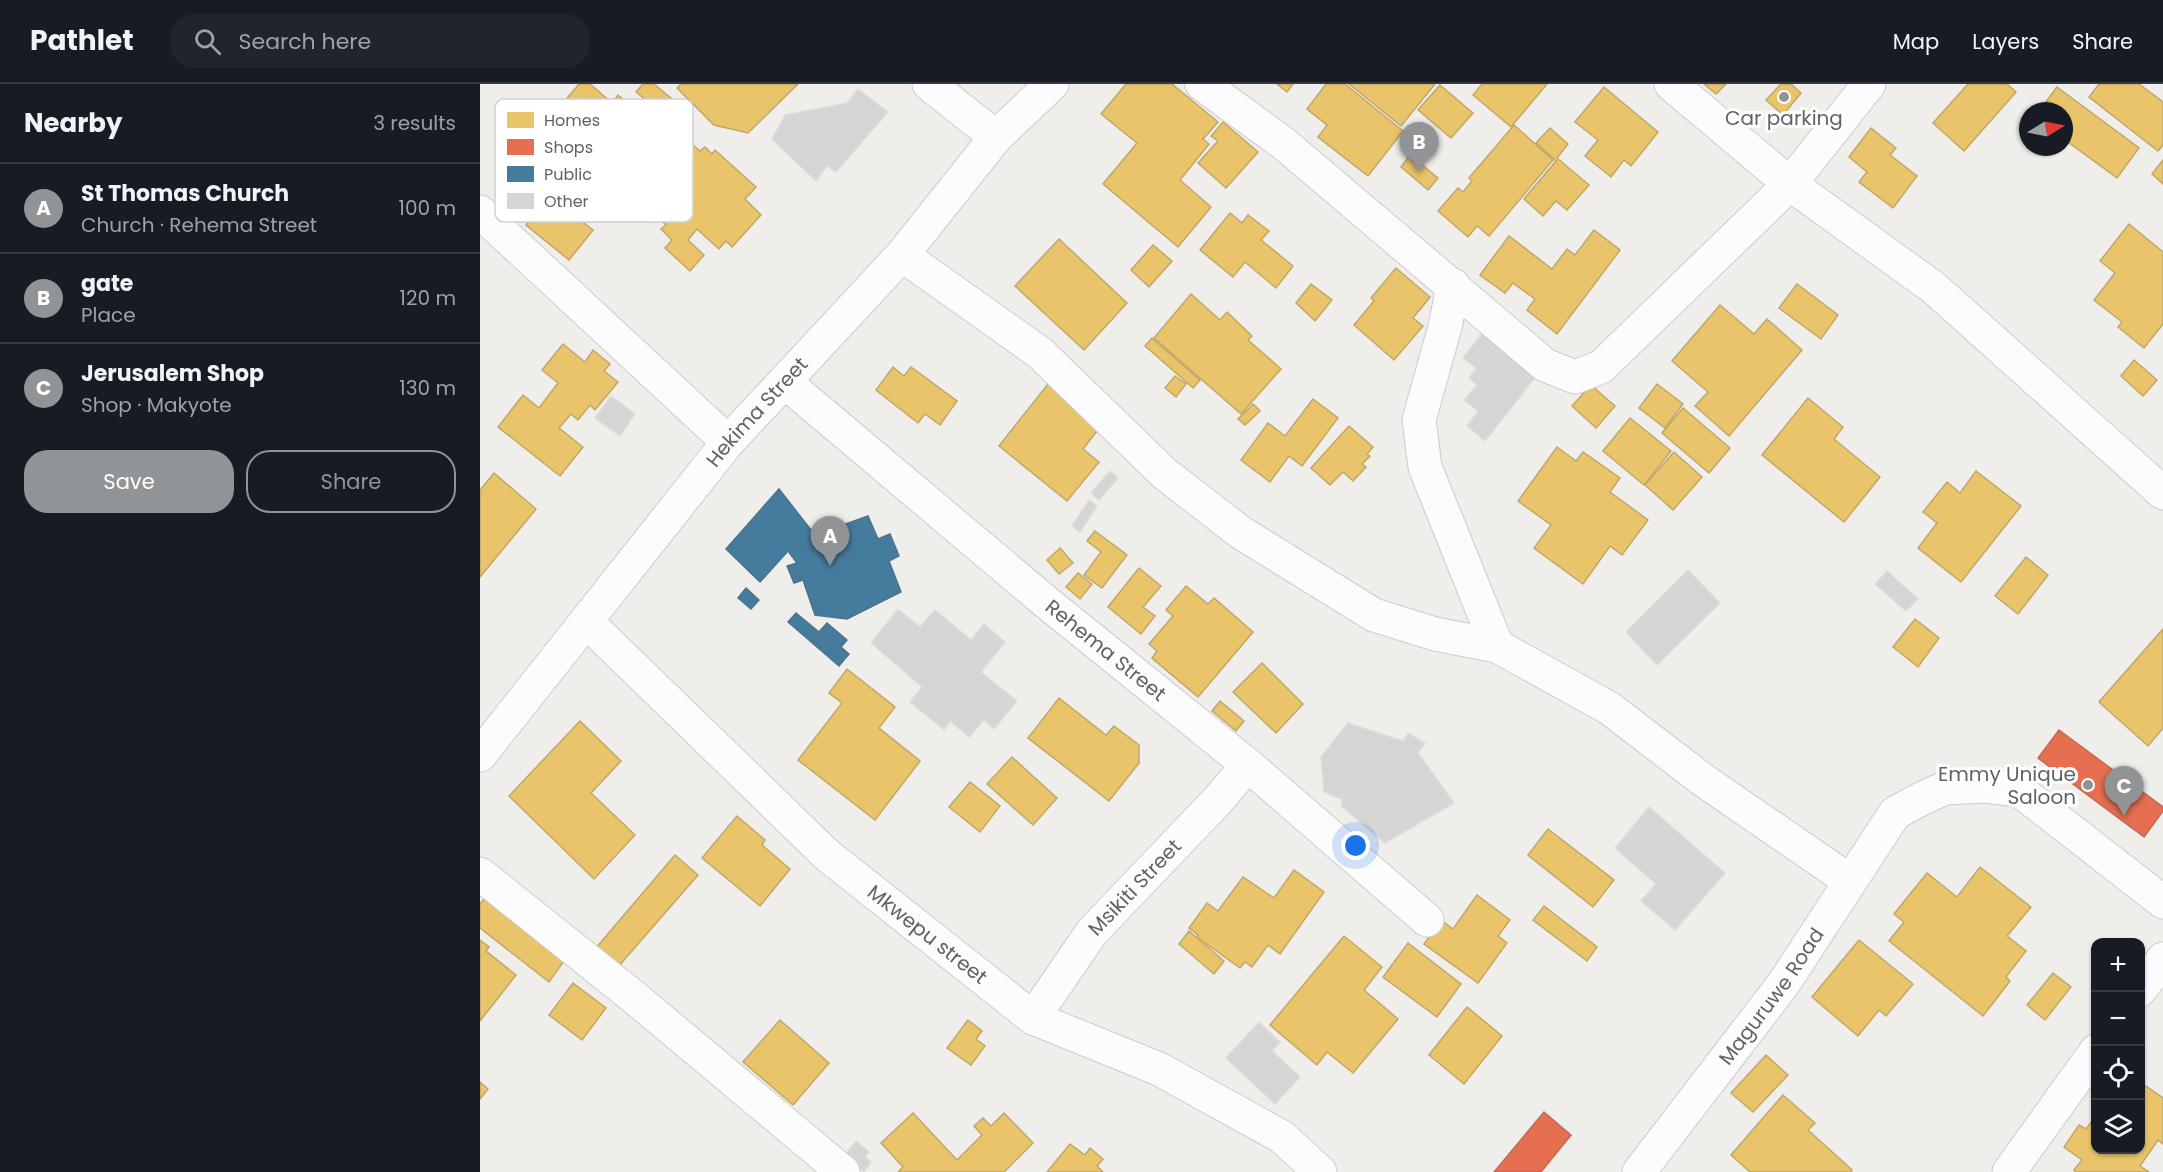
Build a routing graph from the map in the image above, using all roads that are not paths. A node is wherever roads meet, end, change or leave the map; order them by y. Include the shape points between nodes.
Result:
1 (929, 84) edge
2 (1052, 84) edge
3 (1202, 84) edge
4 (1671, 84) edge
5 (1869, 84) edge
6 (996, 137) junction
7 (1790, 184) junction
8 (480, 212) edge
9 (902, 255) junction
10 (1453, 285) junction
11 (785, 382) junction
12 (728, 442) junction
13 (2163, 494) edge
14 (586, 621) junction
15 (1497, 646) junction
16 (480, 755) edge
17 (1248, 765) junction
18 (480, 874) edge
19 (1850, 881) junction
20 (2163, 902) edge
21 (1428, 920) dead end
22 (2163, 959) edge
23 (2145, 983) edge
24 (1033, 1018) junction
25 (2091, 1058) edge
26 (1651, 1168) edge
27 (843, 1172) edge
28 (1320, 1172) edge
29 (2009, 1172) edge

1 - 6 street
2 - 6 street, Hekima Street
3 - 10 street via 1283,143
4 - 7 street
5 - 7 street
6 - 9 street, Hekima Street
7 - 10 street via 1601,367 1575,377 1545,365
7 - 13 street via 1934,288
8 - 12 street
9 - 11 street, Hekima Street
9 - 15 street via 1040,353 1164,473 1240,532 1374,615 1435,634
10 - 15 street via 1419,420 1425,467 1434,494
11 - 12 street, Hekima Street
11 - 17 street, Rehema Street via 1046,602
12 - 14 street, Hekima Street
14 - 16 street, Hekima Street
14 - 24 street, Mkwepu street via 827,855
15 - 19 street via 1609,708 1703,780
17 - 21 street, Rehema Street
17 - 24 street, Msikiti Street via 1092,932
18 - 27 street
19 - 20 street, Maguruwe Road via 1895,813 1945,788 1984,786 2019,790
19 - 26 street, Maguruwe Road via 1784,983
22 - 23 street
24 - 28 street, Mkwepu street via 1159,1069 1282,1137
25 - 29 street

